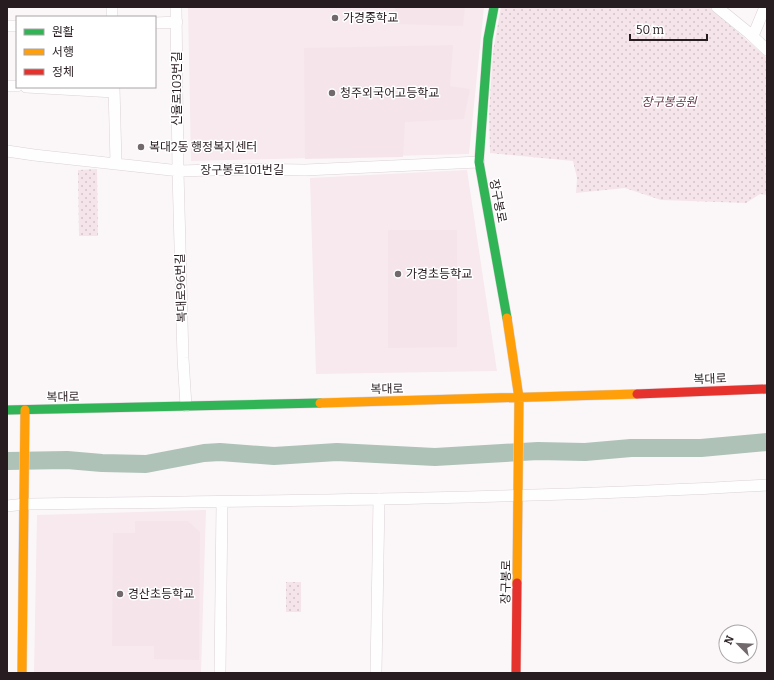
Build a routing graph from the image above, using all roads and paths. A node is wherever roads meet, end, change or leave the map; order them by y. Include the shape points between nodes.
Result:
1 (176, 7) edge
2 (494, 7) edge
3 (718, 7) edge
4 (765, 7) edge
5 (177, 22) junction
6 (156, 23) edge
7 (752, 36) junction
8 (767, 50) edge
9 (58, 88) edge
10 (114, 90) edge
11 (7, 151) edge
12 (479, 162) junction
13 (116, 163) junction
14 (178, 171) junction
15 (767, 389) edge
16 (519, 398) junction
17 (186, 406) junction
18 (7, 410) edge
19 (25, 410) junction
20 (767, 485) edge
21 (519, 494) junction
22 (379, 499) junction
23 (25, 501) junction
24 (222, 503) junction
25 (7, 506) edge
26 (22, 673) edge
27 (220, 673) edge
28 (376, 673) edge
29 (516, 673) edge

1 - 5 street, 신율로103번길
2 - 12 street, 장구봉로 via 488,39
3 - 7 street
4 - 7 street
5 - 6 street
5 - 14 street, 신율로103번길
7 - 8 street
9 - 10 street
10 - 13 street
11 - 13 street, 장구봉로101번길
12 - 14 street, 장구봉로101번길 via 305,170 244,168
12 - 16 street, 장구봉로 via 504,297
13 - 14 street, 장구봉로101번길
14 - 17 street, 복대로96번길
15 - 16 street, 복대로
16 - 17 street, 복대로
16 - 21 street, 장구봉로
17 - 19 street, 복대로
18 - 19 street, 복대로
19 - 23 street
20 - 21 street
21 - 22 street
21 - 29 street, 장구봉로
22 - 24 street
22 - 28 street
23 - 24 street
23 - 25 street
23 - 26 street
24 - 27 street

